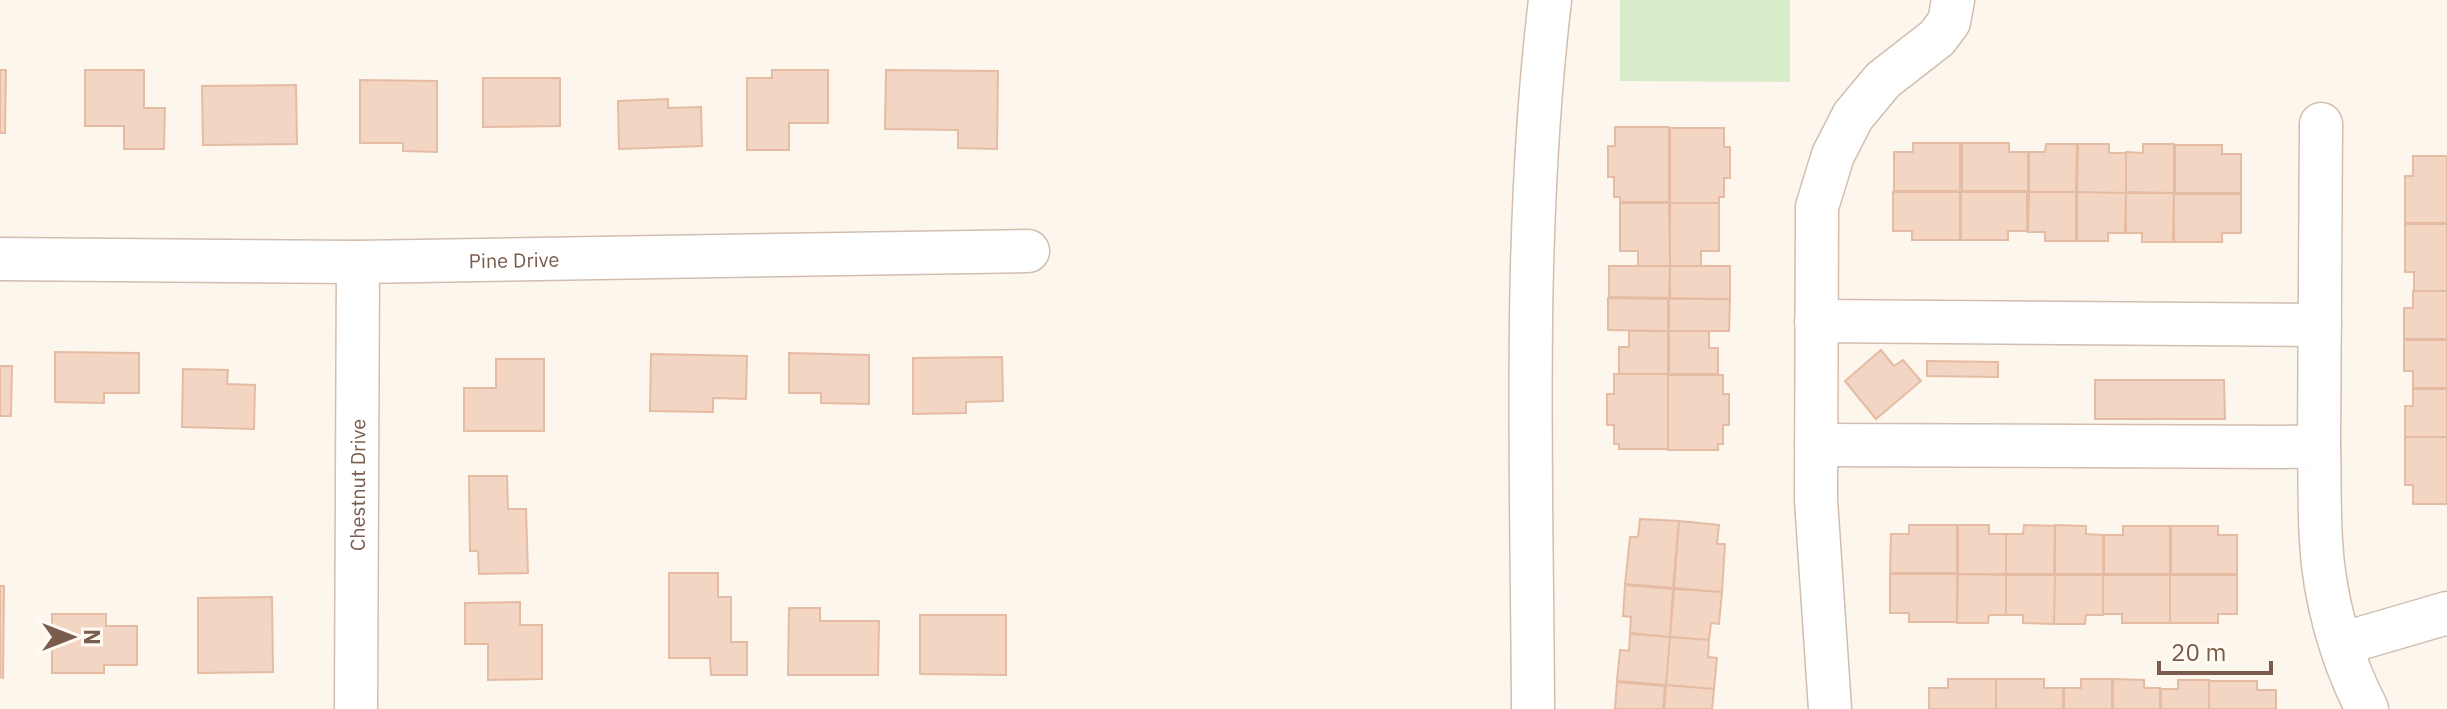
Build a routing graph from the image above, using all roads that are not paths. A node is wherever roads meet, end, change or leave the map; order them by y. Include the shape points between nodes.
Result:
1 (1550, 0) edge
2 (1953, 0) edge
3 (2321, 124) dead end
4 (1028, 251) dead end
5 (0, 259) edge
6 (358, 262) junction
7 (1816, 321) junction
8 (2320, 325) junction
9 (1816, 445) junction
10 (2319, 447) junction
11 (2447, 613) edge
12 (2341, 644) junction
13 (356, 709) edge
14 (1533, 709) edge
15 (1830, 709) edge
16 (2367, 709) edge

1 - 14 street via 1531,307
2 - 7 street via 1944,30 1863,102 1833,155 1817,207
3 - 8 street
4 - 6 street, Pine Drive
5 - 6 street, Pine Drive
6 - 13 street, Chestnut Drive
7 - 8 street
7 - 9 street
8 - 10 street
9 - 10 street
9 - 15 street
10 - 12 street via 2321,542
11 - 12 street
12 - 16 street

